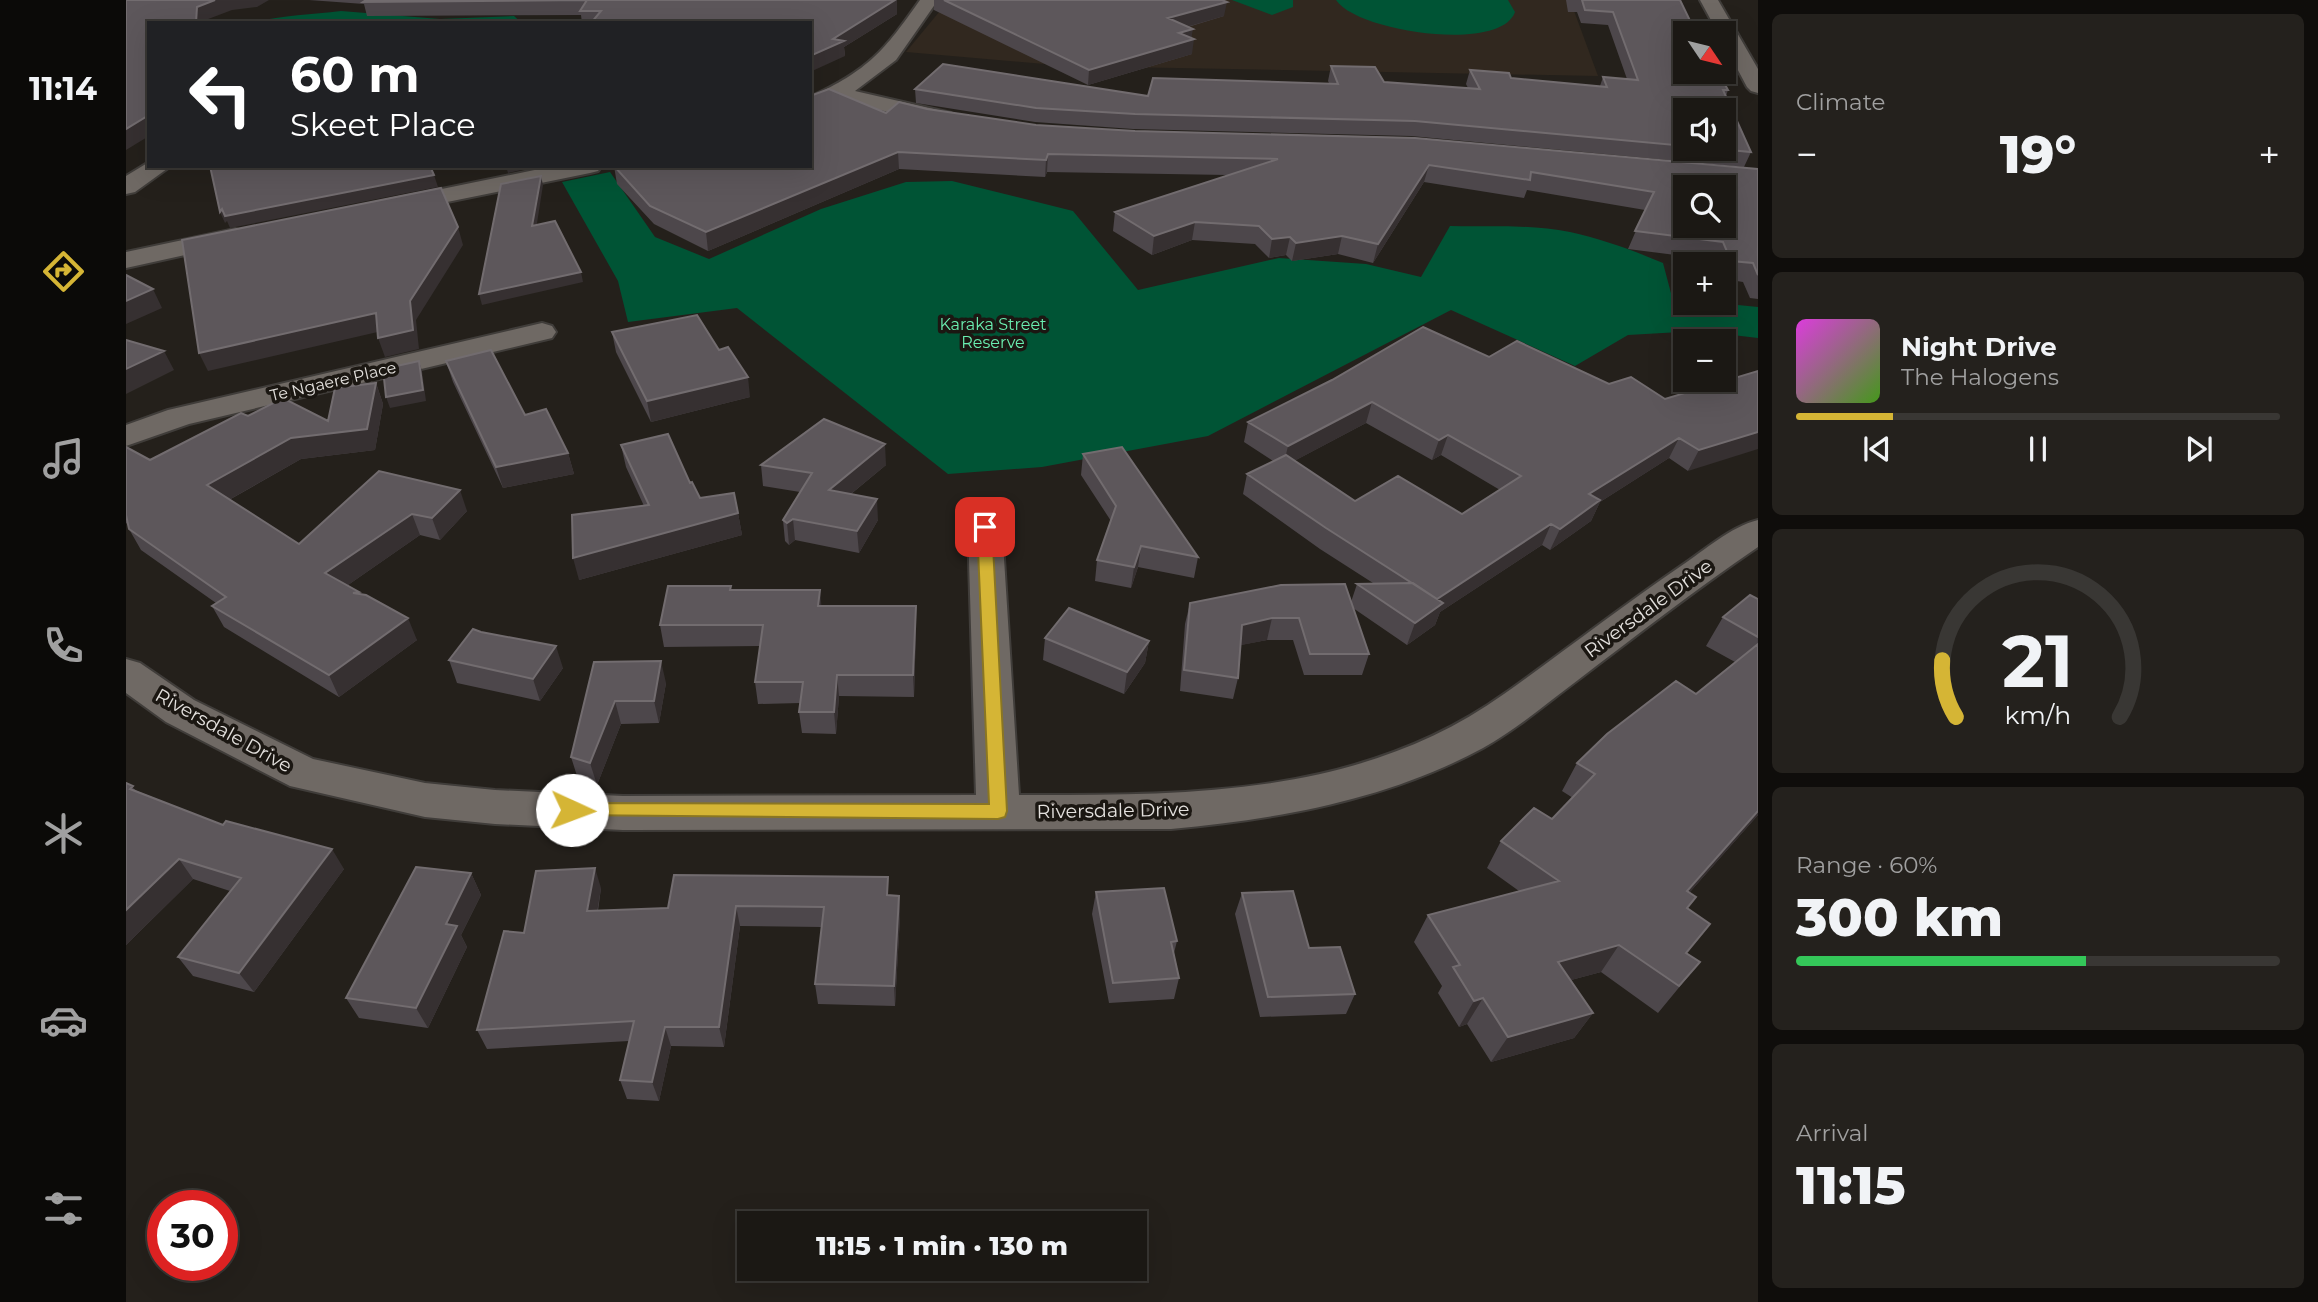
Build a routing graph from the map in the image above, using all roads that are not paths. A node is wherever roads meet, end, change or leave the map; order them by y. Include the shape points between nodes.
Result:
1 (1709, 0) edge
2 (926, 4) edge
3 (898, 6) dead end
4 (1758, 87) edge
5 (835, 93) junction
6 (812, 105) edge
7 (965, 122) edge
8 (156, 168) edge
9 (580, 168) edge
10 (126, 187) edge
11 (372, 210) edge
12 (264, 232) edge
13 (126, 260) edge
14 (542, 332) dead end
15 (126, 436) edge
16 (985, 527) dead end
17 (1758, 531) edge
18 (126, 673) edge
19 (998, 811) junction

1 - 4 street
2 - 3 street
2 - 5 street via 885,60
5 - 6 street
5 - 7 street
8 - 10 street
9 - 11 street
12 - 13 street
14 - 15 street, Te Ngaere Place via 179,417
16 - 19 street
17 - 19 street, Riversdale Drive via 1511,709 1470,737 1425,759 1317,792 1248,805 1171,812
18 - 19 street, Riversdale Drive via 180,711 305,774 425,800 623,813

